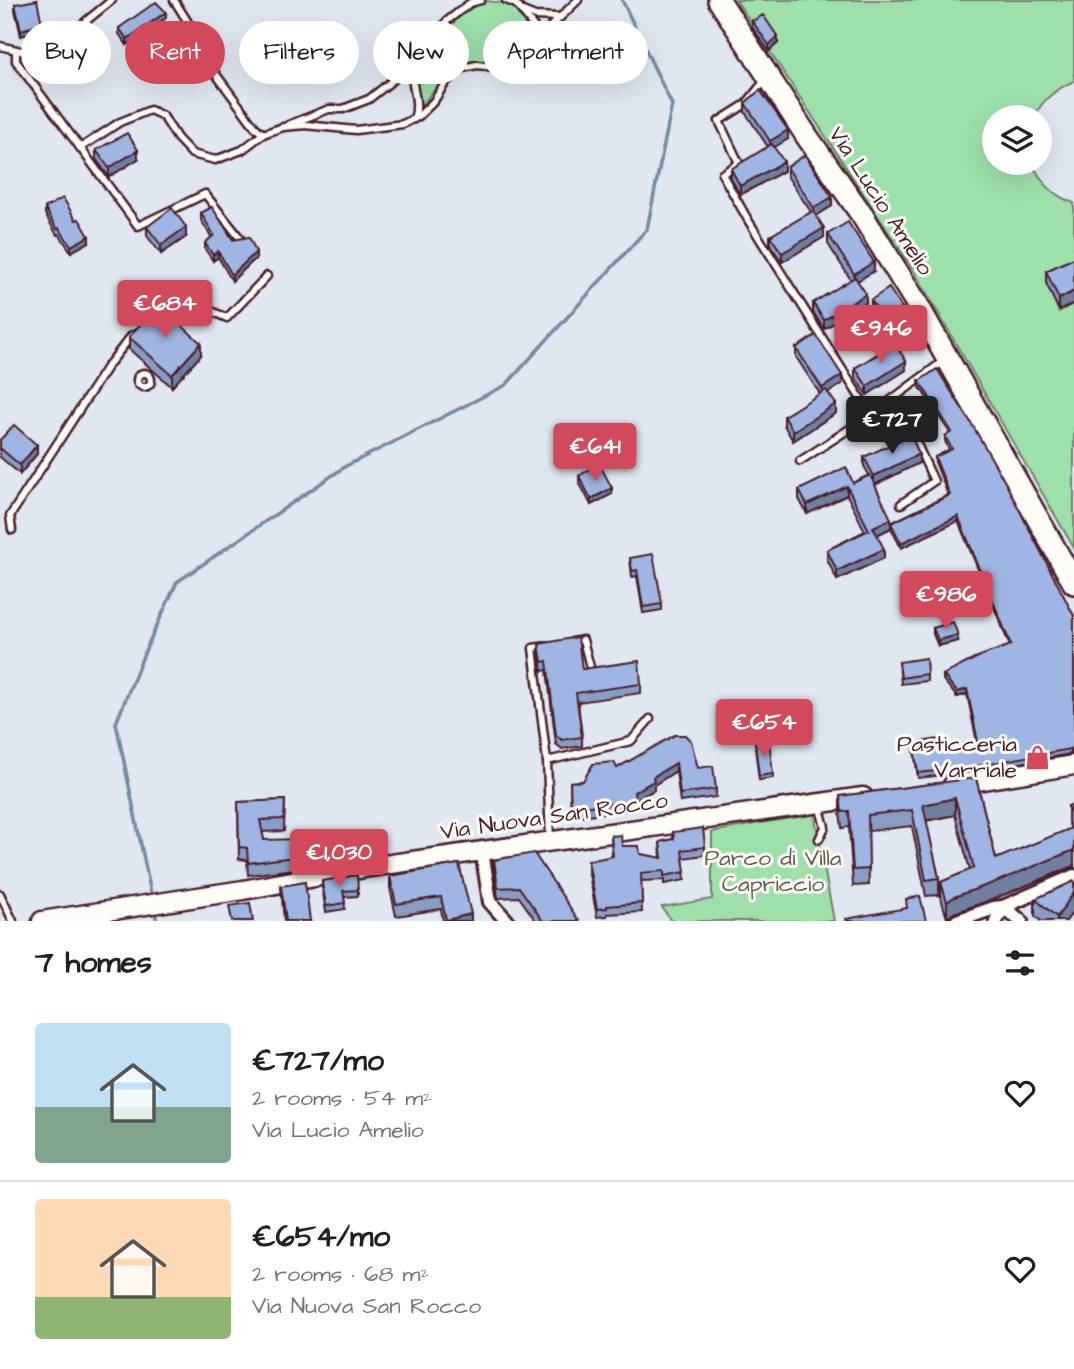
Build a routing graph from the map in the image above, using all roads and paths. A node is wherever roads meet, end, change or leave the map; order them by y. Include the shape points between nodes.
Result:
1 (111, 0) edge
2 (174, 0) edge
3 (481, 0) edge
4 (506, 0) edge
5 (578, 0) edge
6 (719, 0) edge
7 (522, 11) junction
8 (558, 17) junction
9 (447, 21) edge
10 (530, 21) edge
11 (554, 21) edge
12 (0, 46) edge
13 (16, 50) junction
14 (483, 66) edge
15 (769, 75) junction
16 (388, 84) edge
17 (412, 84) edge
18 (414, 119) junction
19 (284, 127) junction
20 (263, 134) junction
21 (80, 148) junction
22 (240, 238) edge
23 (267, 276) dead end
24 (150, 314) edge
25 (141, 324) edge
26 (948, 358) junction
27 (895, 397) junction
28 (871, 415) junction
29 (800, 461) dead end
30 (901, 504) dead end
31 (12, 530) dead end
32 (1074, 583) edge
33 (602, 670) edge
34 (650, 719) dead end
35 (547, 761) junction
36 (1074, 765) edge
37 (941, 787) edge
38 (886, 794) edge
39 (818, 803) junction
40 (818, 839) dead end
41 (550, 841) junction
42 (283, 846) edge
43 (482, 851) junction
44 (370, 867) junction
45 (1074, 876) edge
46 (0, 894) edge
47 (1003, 907) junction
48 (13, 921) edge
49 (41, 921) edge
50 (507, 921) edge
51 (957, 921) edge
52 (996, 921) edge
53 (1021, 921) edge

1 - 13 lane via 75,30 25,52
2 - 20 lane via 191,27 198,50
3 - 9 lane
4 - 7 lane
5 - 8 lane
6 - 15 main road, Via Lucio Amelio
7 - 8 lane
7 - 10 lane
8 - 11 lane
12 - 13 lane
13 - 21 lane via 16,61
14 - 18 lane via 463,68
15 - 26 main road, Via Lucio Amelio via 862,215
15 - 28 lane via 746,104 719,121 739,163 722,174
16 - 19 lane via 369,99
17 - 18 lane via 417,99
18 - 19 lane via 356,130
19 - 20 lane
20 - 21 lane via 242,150 215,160 192,154 163,116 150,110 120,122
21 - 22 lane via 138,226 205,194
23 - 24 lane via 227,318 183,290 168,296
25 - 31 lane via 107,367 10,516
26 - 27 lane
26 - 32 main road, Via Lucio Amelio
27 - 28 lane
27 - 30 lane via 934,481
28 - 29 lane
33 - 35 lane via 590,672 583,640 533,648
34 - 35 lane via 631,741
35 - 41 lane
36 - 37 main road
38 - 39 main road, Via Nuova San Rocco
39 - 40 lane via 825,827
39 - 41 main road, Via Nuova San Rocco
41 - 43 main road, Via Nuova San Rocco
42 - 44 lane via 348,843 362,850
43 - 44 main road, Via Nuova San Rocco
43 - 50 street via 490,902
44 - 49 main road, Via Nuova San Rocco
45 - 47 street
46 - 48 lane
47 - 51 street
47 - 52 street
47 - 53 street

